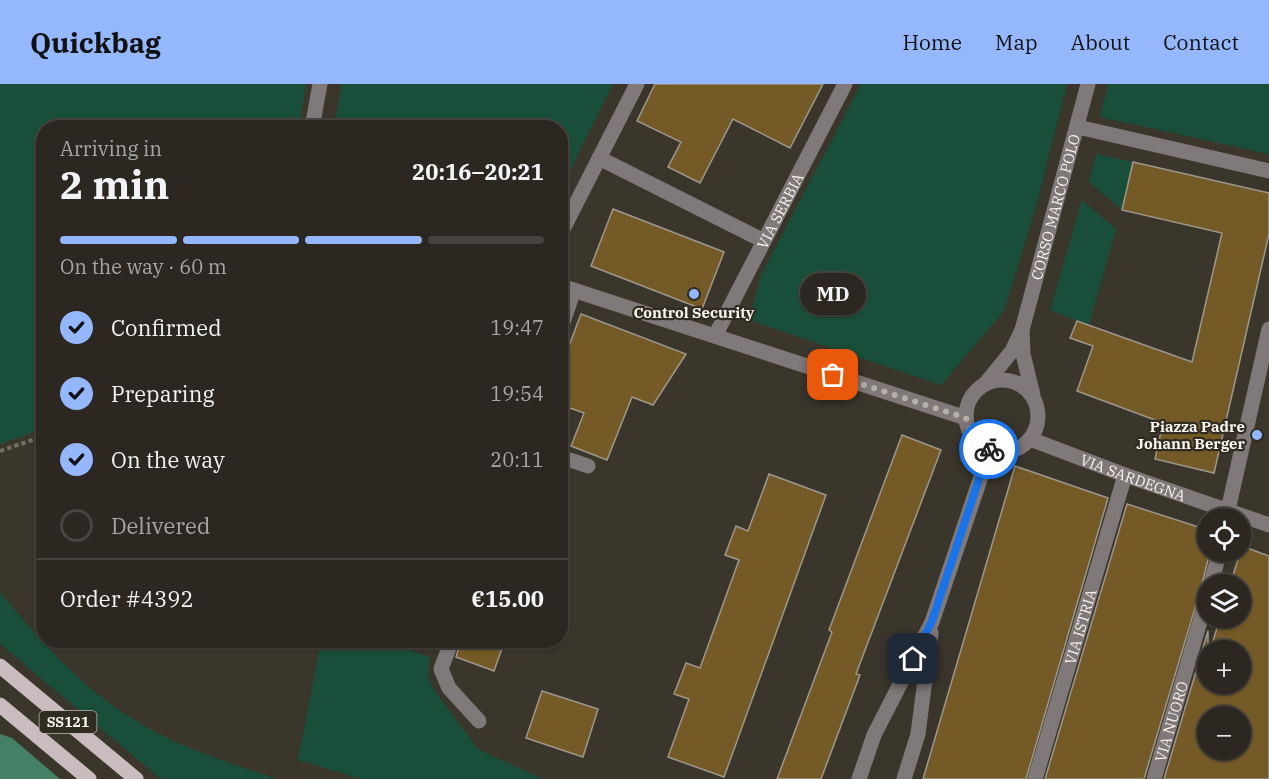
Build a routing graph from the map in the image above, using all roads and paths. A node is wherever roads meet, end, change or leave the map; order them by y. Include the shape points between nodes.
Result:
1 (320, 84) edge
2 (637, 84) edge
3 (845, 84) edge
4 (1088, 84) edge
5 (313, 120) edge
6 (1077, 127) junction
7 (599, 158) junction
8 (1269, 171) edge
9 (568, 219) edge
10 (764, 241) junction
11 (568, 288) edge
12 (1269, 329) edge
13 (1022, 330) junction
14 (715, 336) junction
15 (1266, 359) edge
16 (986, 383) junction
17 (1035, 399) junction
18 (966, 418) junction
19 (36, 439) edge
20 (1030, 439) junction
21 (990, 450) junction
22 (0, 451) edge
23 (568, 459) edge
24 (588, 466) dead end
25 (1125, 475) junction
26 (1213, 508) edge
27 (1230, 508) edge
28 (1251, 520) edge
29 (1269, 525) edge
30 (932, 621) junction
31 (1198, 628) edge
32 (449, 648) edge
33 (0, 666) edge
34 (0, 705) edge
35 (479, 721) dead end
36 (88, 779) edge
37 (136, 779) edge
38 (859, 779) edge
39 (904, 779) edge
40 (1035, 779) edge
41 (1154, 779) edge

1 - 5 street
2 - 7 street
3 - 10 street, VIA SERBIA
4 - 6 street, CORSO MARCO POLO
6 - 8 street
6 - 13 street, CORSO MARCO POLO
7 - 9 street
7 - 10 street
10 - 14 street, VIA SERBIA
11 - 14 street
12 - 15 street
13 - 16 street via 1012,351
13 - 17 street via 1023,354
14 - 18 street
15 - 27 street
16 - 17 street via 1014,381
16 - 18 street via 968,404
17 - 20 street via 1039,413
18 - 21 street via 978,443
19 - 22 path
20 - 21 street via 1005,452
20 - 25 street, VIA SARDEGNA
21 - 30 street
23 - 24 street
25 - 26 street, VIA SARDEGNA
25 - 40 street, VIA ISTRIA
28 - 29 street, VIA SARDEGNA
30 - 38 street via 874,735
30 - 39 street via 918,734
31 - 41 street, VIA NUORO
32 - 35 street via 441,669 449,688
33 - 37 main road, SS121
34 - 36 main road, SS121

